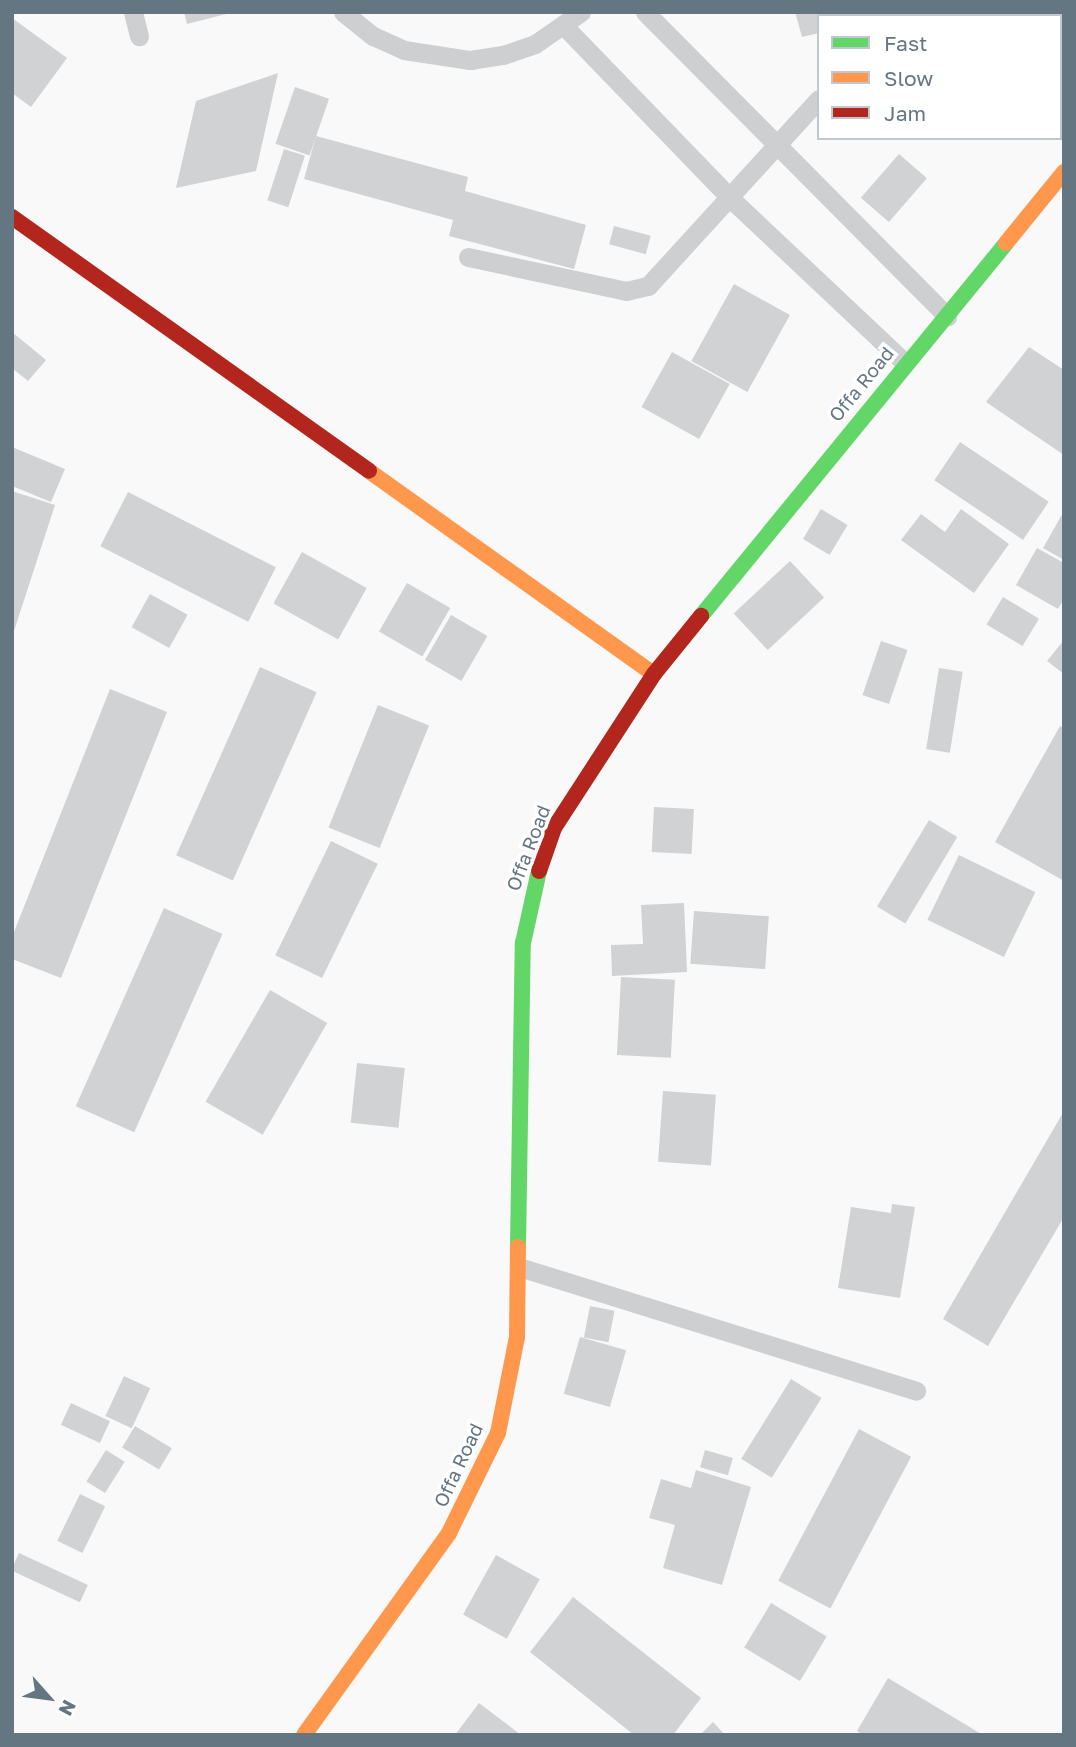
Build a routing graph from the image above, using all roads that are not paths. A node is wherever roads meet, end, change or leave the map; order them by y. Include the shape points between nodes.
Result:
1 (133, 12) edge
2 (343, 12) edge
3 (581, 12) edge
4 (645, 12) edge
5 (565, 27) junction
6 (139, 36) dead end
7 (817, 101) edge
8 (775, 146) junction
9 (1064, 172) edge
10 (730, 198) junction
11 (12, 217) edge
12 (468, 257) dead end
13 (947, 316) junction
14 (904, 362) junction
15 (654, 674) junction
16 (519, 1267) junction
17 (916, 1391) dead end
18 (304, 1735) edge

1 - 6 lane
2 - 5 lane via 373,36 436,58 503,55
3 - 5 lane
4 - 8 lane
5 - 10 lane
7 - 8 lane
8 - 10 lane
8 - 13 lane
9 - 13 street, Offa Road
10 - 12 lane via 648,286 626,291
10 - 14 lane
11 - 15 street
13 - 14 street, Offa Road
14 - 15 street, Offa Road
15 - 16 street, Offa Road via 554,828 530,897 523,943
16 - 17 lane
16 - 18 street, Offa Road via 517,1337 498,1433 449,1533

